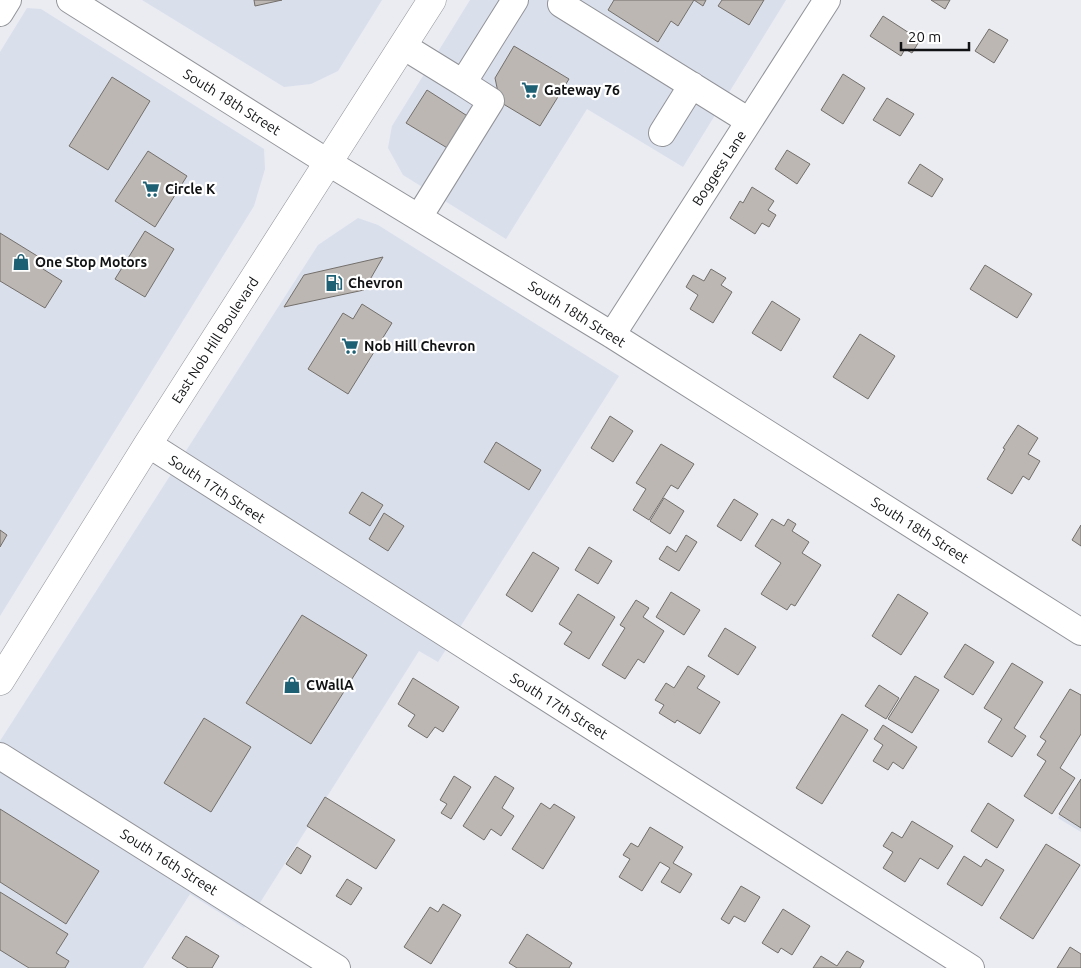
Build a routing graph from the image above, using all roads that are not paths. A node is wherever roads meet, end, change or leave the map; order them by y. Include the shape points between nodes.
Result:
1 (8, 0) edge
2 (70, 0) edge
3 (432, 0) edge
4 (515, 0) edge
5 (827, 0) edge
6 (560, 1) edge
7 (0, 13) edge
8 (403, 46) junction
9 (463, 83) junction
10 (692, 85) junction
11 (750, 121) junction
12 (662, 133) dead end
13 (329, 162) junction
14 (419, 217) junction
15 (612, 335) junction
16 (148, 444) junction
17 (1081, 632) edge
18 (0, 681) edge
19 (0, 756) edge
20 (337, 968) edge
21 (971, 968) edge

1 - 7 street
2 - 13 street, South 18th Street
3 - 8 main road, East Nob Hill Boulevard
4 - 9 street
5 - 11 street, Boggess Lane
6 - 10 street
8 - 9 street
8 - 13 main road, East Nob Hill Boulevard
9 - 14 street via 491,101
10 - 11 street
10 - 12 street
11 - 15 street, Boggess Lane
13 - 14 street, South 18th Street
13 - 16 main road, East Nob Hill Boulevard
14 - 15 street, South 18th Street
15 - 17 street, South 18th Street
16 - 18 main road, East Nob Hill Boulevard
16 - 21 street, South 17th Street
19 - 20 street, South 16th Street

